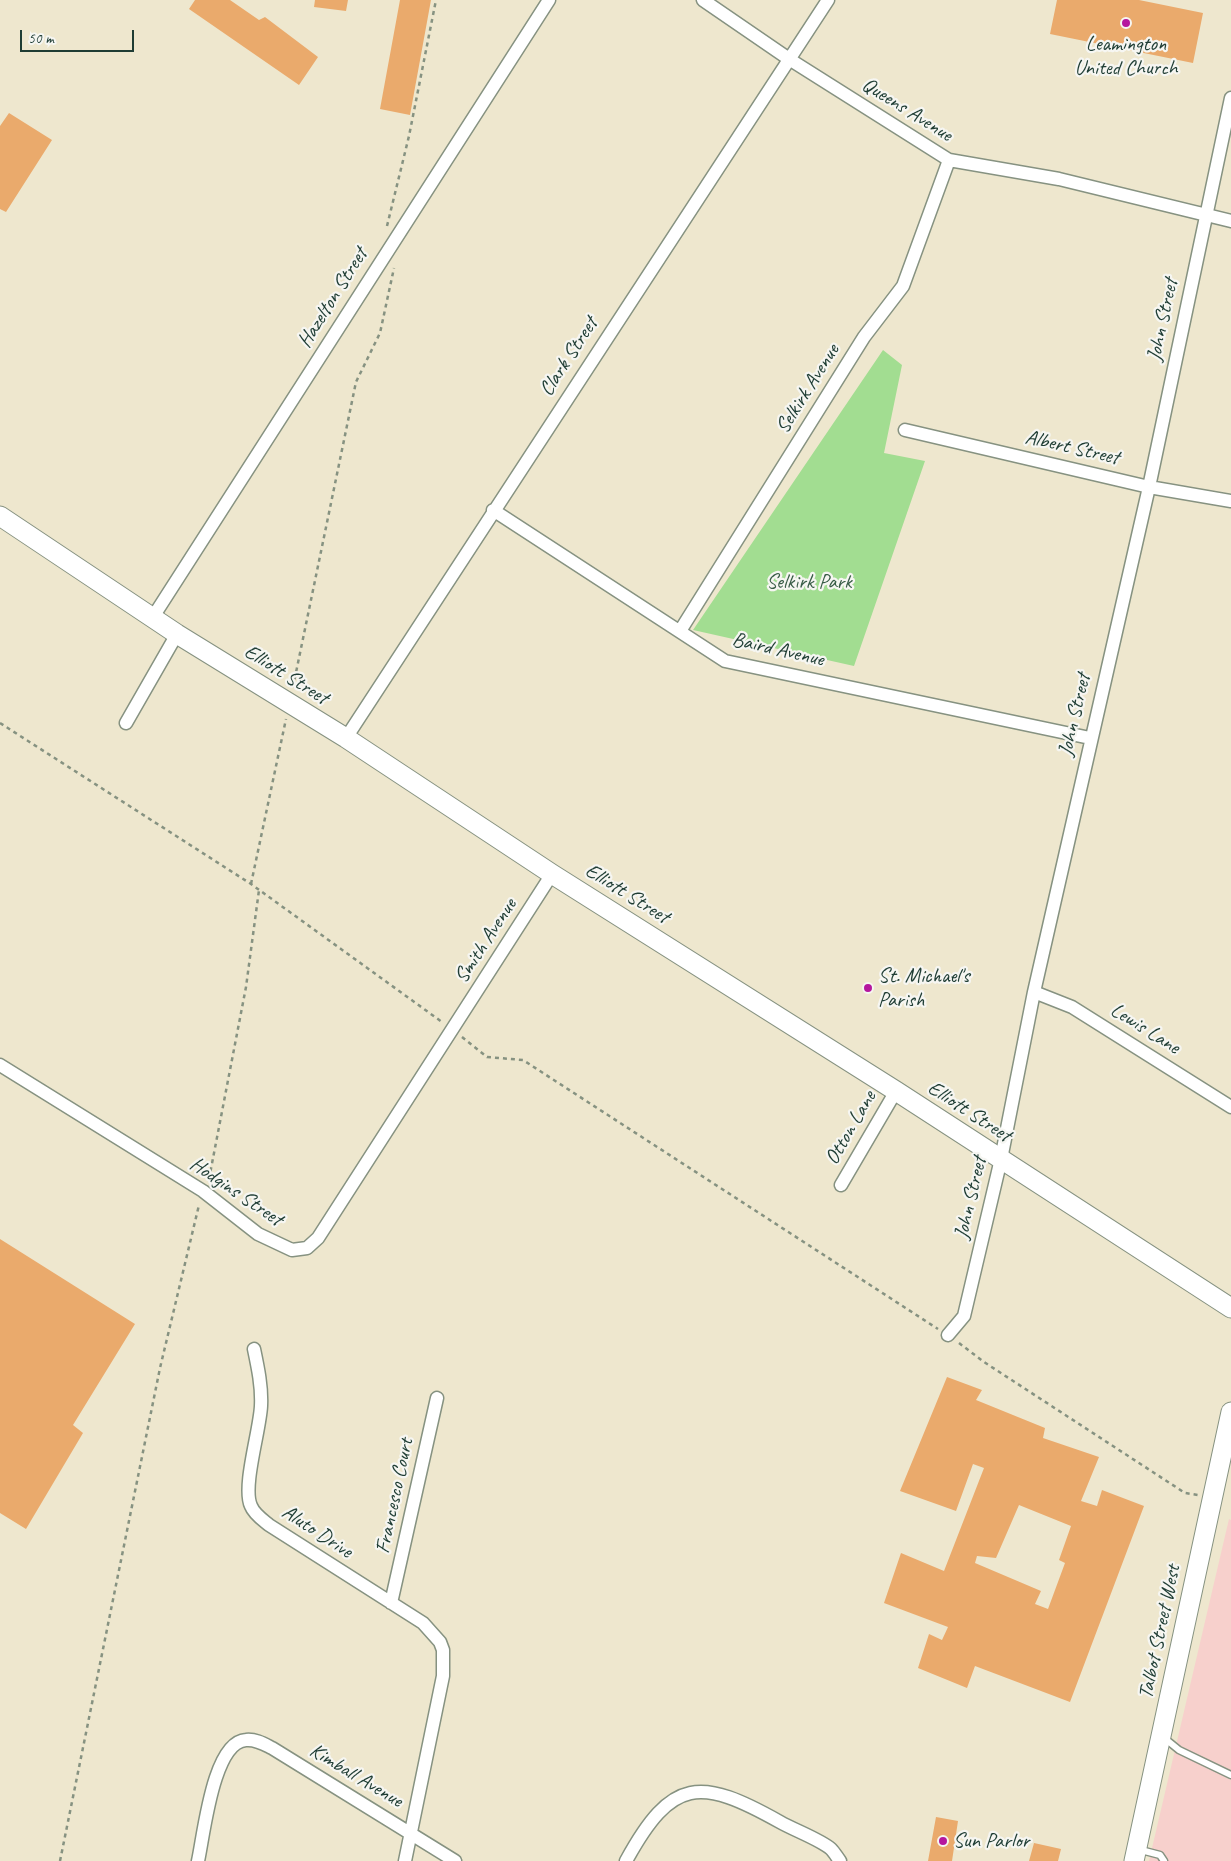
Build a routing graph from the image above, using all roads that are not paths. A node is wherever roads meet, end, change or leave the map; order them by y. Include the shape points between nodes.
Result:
1 (549, 0) edge
2 (704, 0) edge
3 (828, 0) edge
4 (789, 59) junction
5 (1231, 98) edge
6 (949, 160) junction
7 (1205, 216) junction
8 (1231, 221) edge
9 (905, 430) dead end
10 (1149, 487) junction
11 (1231, 500) edge
12 (493, 510) junction
13 (0, 516) edge
14 (152, 617) junction
15 (680, 630) junction
16 (177, 634) junction
17 (126, 723) dead end
18 (346, 738) junction
19 (1090, 738) junction
20 (552, 874) junction
21 (1034, 992) junction
22 (452, 1030) joint
23 (0, 1065) edge
24 (896, 1091) junction
25 (1231, 1107) edge
26 (1001, 1159) junction
27 (841, 1185) dead end
28 (1231, 1308) edge
29 (948, 1335) road end
30 (254, 1349) dead end
31 (437, 1398) dead end
32 (1231, 1412) edge
33 (1226, 1454) edge
34 (391, 1603) junction
35 (1161, 1735) junction
36 (1231, 1775) edge
37 (410, 1832) junction
38 (1135, 1855) edge
39 (198, 1861) edge
40 (405, 1861) edge
41 (455, 1861) edge
42 (626, 1861) edge
43 (840, 1861) edge
44 (1164, 1861) edge

1 - 14 street, Hazelton Street
2 - 4 street, Queens Avenue
3 - 4 street, Clark Street
4 - 6 street, Queens Avenue
4 - 12 street, Clark Street
5 - 7 street, John Street
6 - 7 street, Queens Avenue via 1058,179
6 - 15 street, Selkirk Avenue via 903,286 864,337
7 - 8 street, Queens Avenue
7 - 10 street, John Street
9 - 10 street, Albert Street
10 - 11 street, Albert Street
10 - 19 street, John Street
12 - 15 street, Baird Avenue
12 - 18 street, Clark Street
13 - 14 street, Elliott Street
14 - 16 street, Elliott Street
15 - 19 street, Baird Avenue via 725,661
16 - 17 street
16 - 18 street, Elliott Street
18 - 20 street, Elliott Street
19 - 21 street, John Street
20 - 22 street, Smith Avenue
20 - 24 street, Elliott Street
21 - 25 street, Lewis Lane via 1072,1006
21 - 26 street, John Street
22 - 23 street, Hodgins Street via 318,1238 306,1248 292,1250 258,1234 203,1191
24 - 26 street, Elliott Street
24 - 27 street, Otton Lane
26 - 28 street, Elliott Street
26 - 29 street, John Street via 964,1316
30 - 34 street, Aluto Drive via 261,1383 261,1406 249,1477 250,1505 269,1525
31 - 34 street, Francesco Court
32 - 33 street, Talbot Street West
33 - 35 street, Talbot Street West via 1211,1497
34 - 37 street, Aluto Drive via 423,1623 443,1650 438,1707
35 - 36 lane via 1179,1750
35 - 38 street, Talbot Street West
37 - 39 street, Kimball Avenue via 259,1741 245,1740 232,1746 218,1767
37 - 40 street, Aluto Drive
37 - 41 street, Kimball Avenue
38 - 44 lane via 1160,1855
42 - 43 street via 643,1829 674,1799 696,1790 717,1793 754,1807 831,1848

